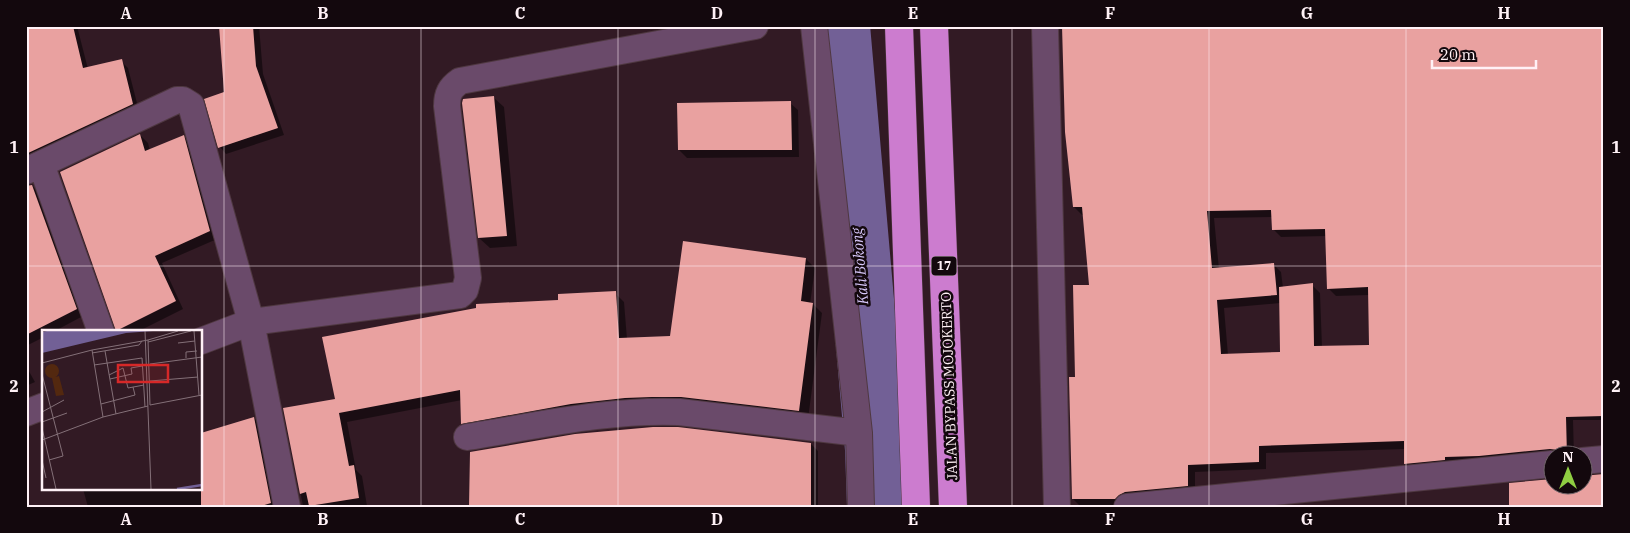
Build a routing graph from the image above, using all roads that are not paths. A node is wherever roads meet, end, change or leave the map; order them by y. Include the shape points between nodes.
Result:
1 (755, 26) edge
2 (814, 26) edge
3 (899, 26) edge
4 (934, 26) edge
5 (1045, 26) edge
6 (34, 167) edge
7 (251, 322) junction
8 (100, 330) edge
9 (202, 341) edge
10 (42, 407) edge
11 (26, 413) edge
12 (859, 433) junction
13 (467, 437) dead end
14 (1542, 465) edge
15 (288, 507) edge
16 (861, 507) edge
17 (916, 507) edge
18 (954, 507) edge
19 (1057, 507) edge
20 (1127, 507) edge

1 - 7 street via 460,81 447,95 447,106 468,278 465,290 460,295
2 - 12 street
3 - 17 highway
4 - 18 highway, JALAN BYPASS MOJOKERTO / 17
5 - 19 street
6 - 7 street via 177,100 189,102
6 - 8 street
7 - 9 street
7 - 15 street
10 - 11 street
12 - 13 street via 652,411 619,413
12 - 16 street
14 - 20 street

